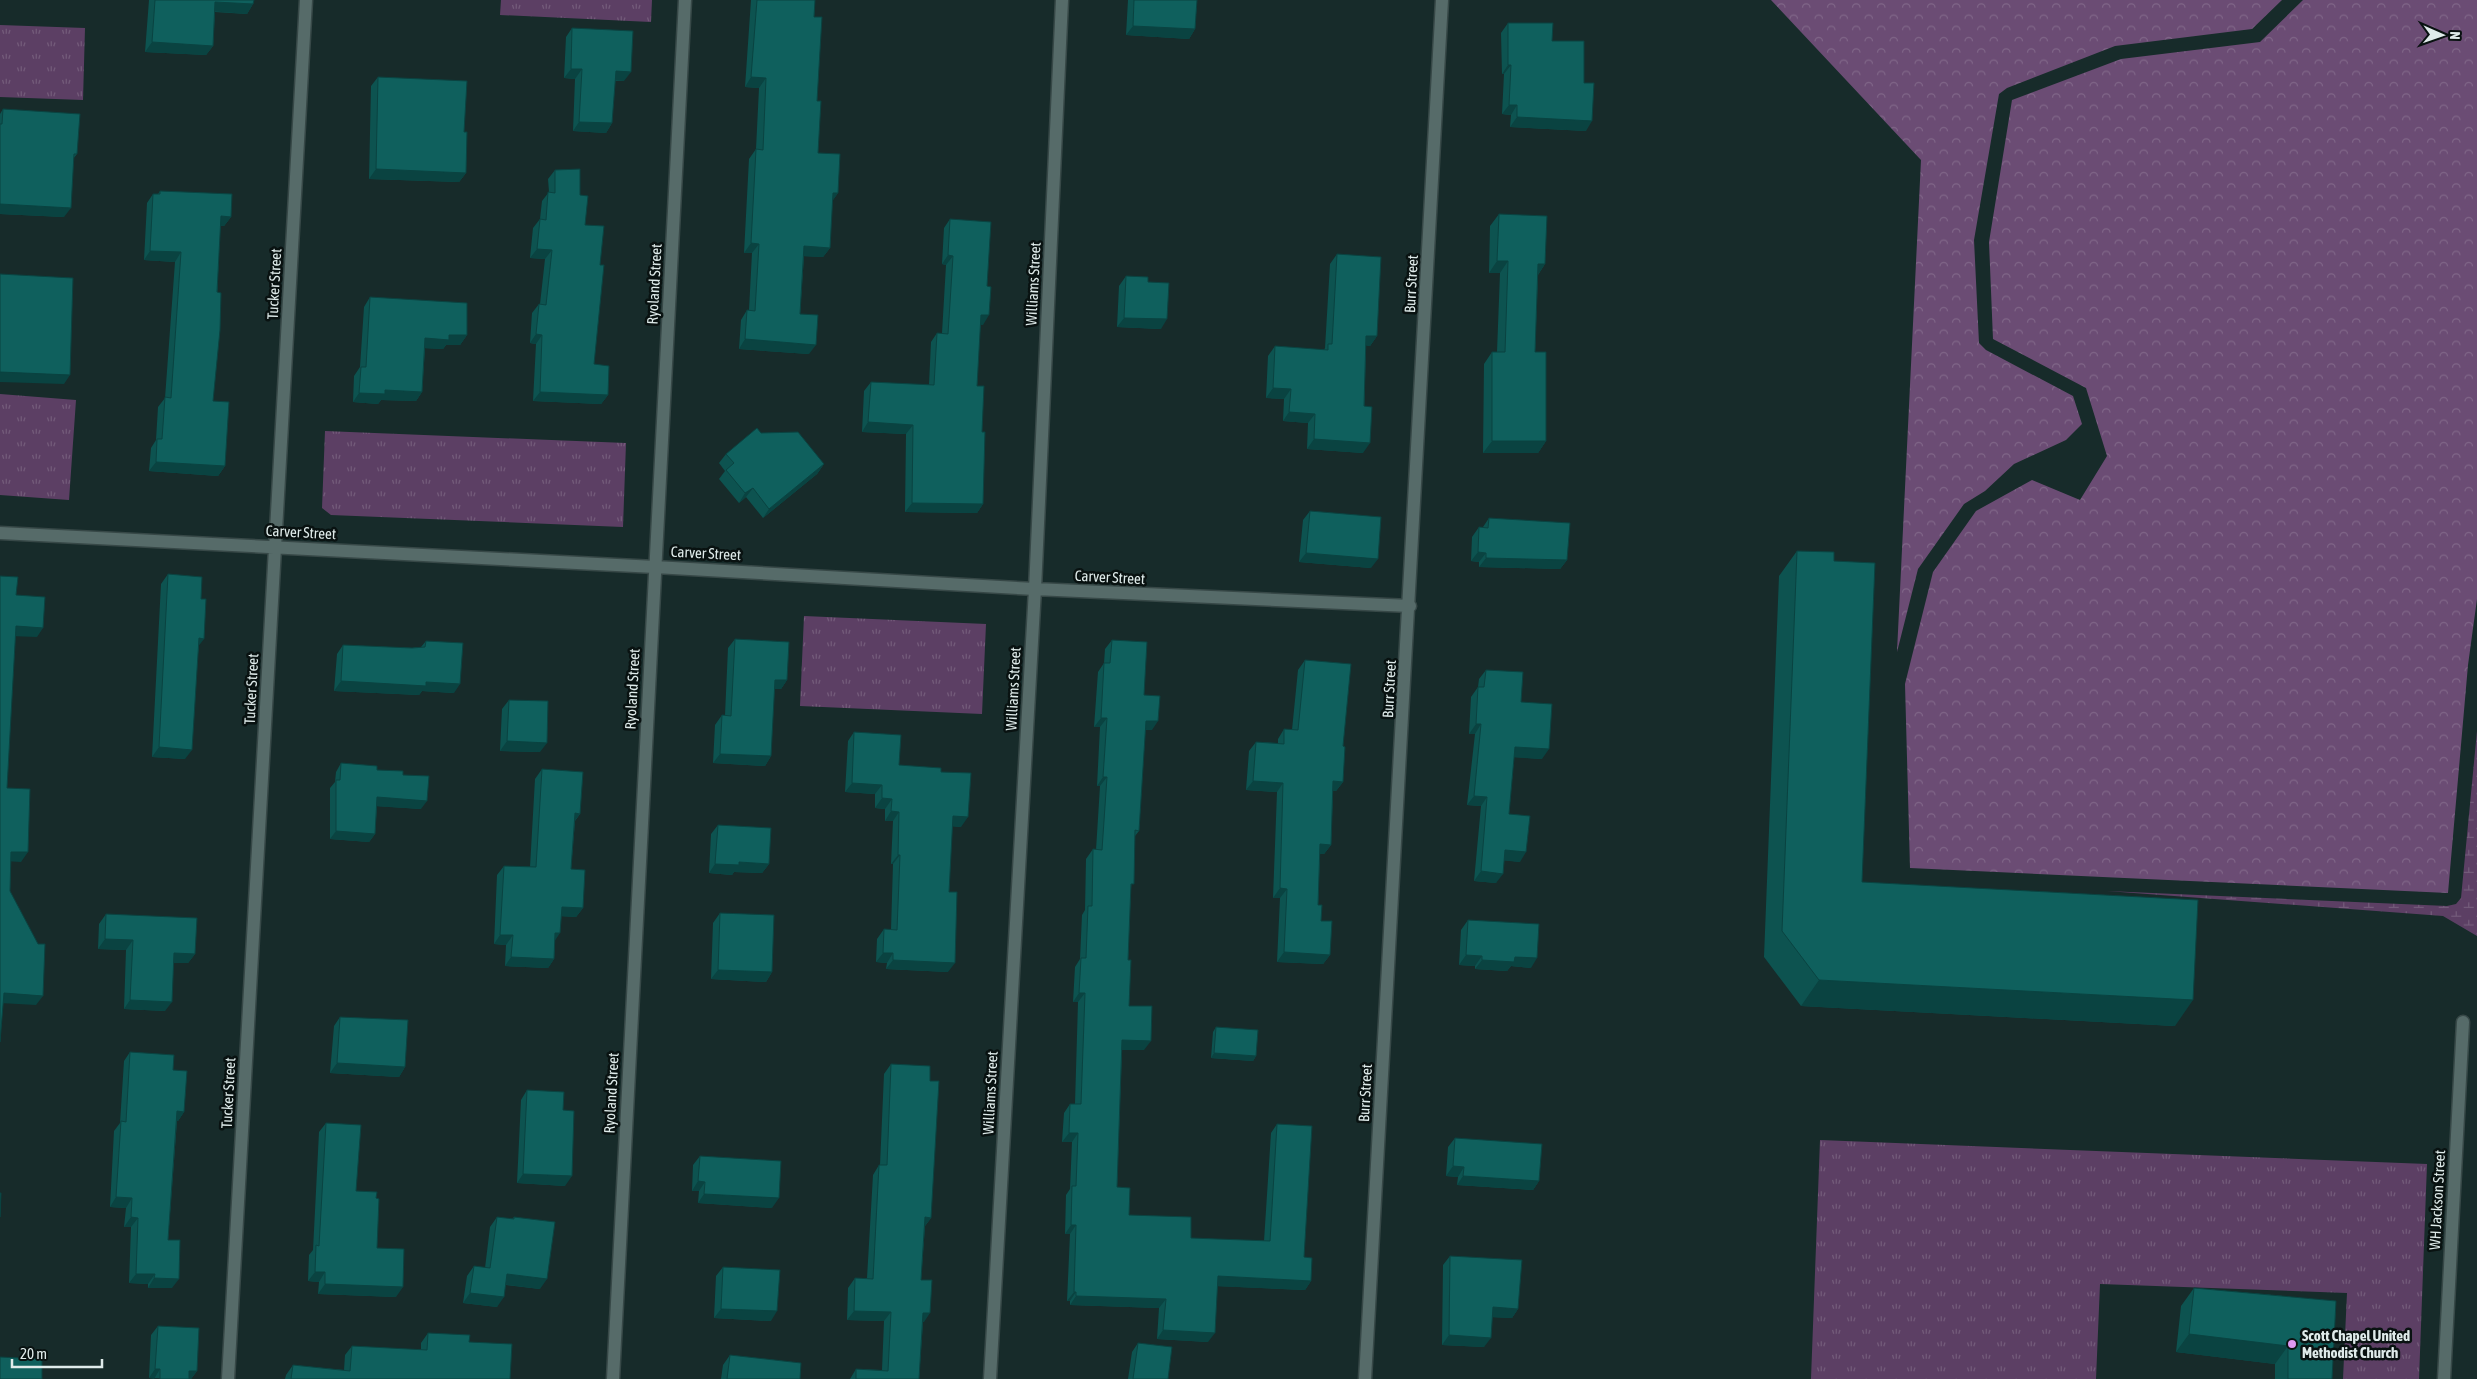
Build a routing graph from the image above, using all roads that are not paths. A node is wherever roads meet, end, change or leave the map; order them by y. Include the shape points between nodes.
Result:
1 (306, 0) edge
2 (685, 0) edge
3 (1062, 0) edge
4 (1442, 0) edge
5 (0, 533) edge
6 (275, 547) junction
7 (655, 567) junction
8 (1035, 589) junction
9 (1410, 606) junction
10 (2463, 1022) dead end
11 (228, 1379) edge
12 (613, 1379) edge
13 (990, 1379) edge
14 (1365, 1379) edge
15 (2444, 1379) edge

1 - 6 street, Tucker Street
2 - 7 street, Ryoland Street
3 - 8 street, Williams Street
4 - 9 street, Burr Street
5 - 6 street, Carver Street
6 - 7 street, Carver Street
6 - 11 street, Tucker Street
7 - 8 street, Carver Street
7 - 12 street, Ryoland Street
8 - 9 street, Carver Street
8 - 13 street, Williams Street
9 - 14 street, Burr Street
10 - 15 street, WH Jackson Street

